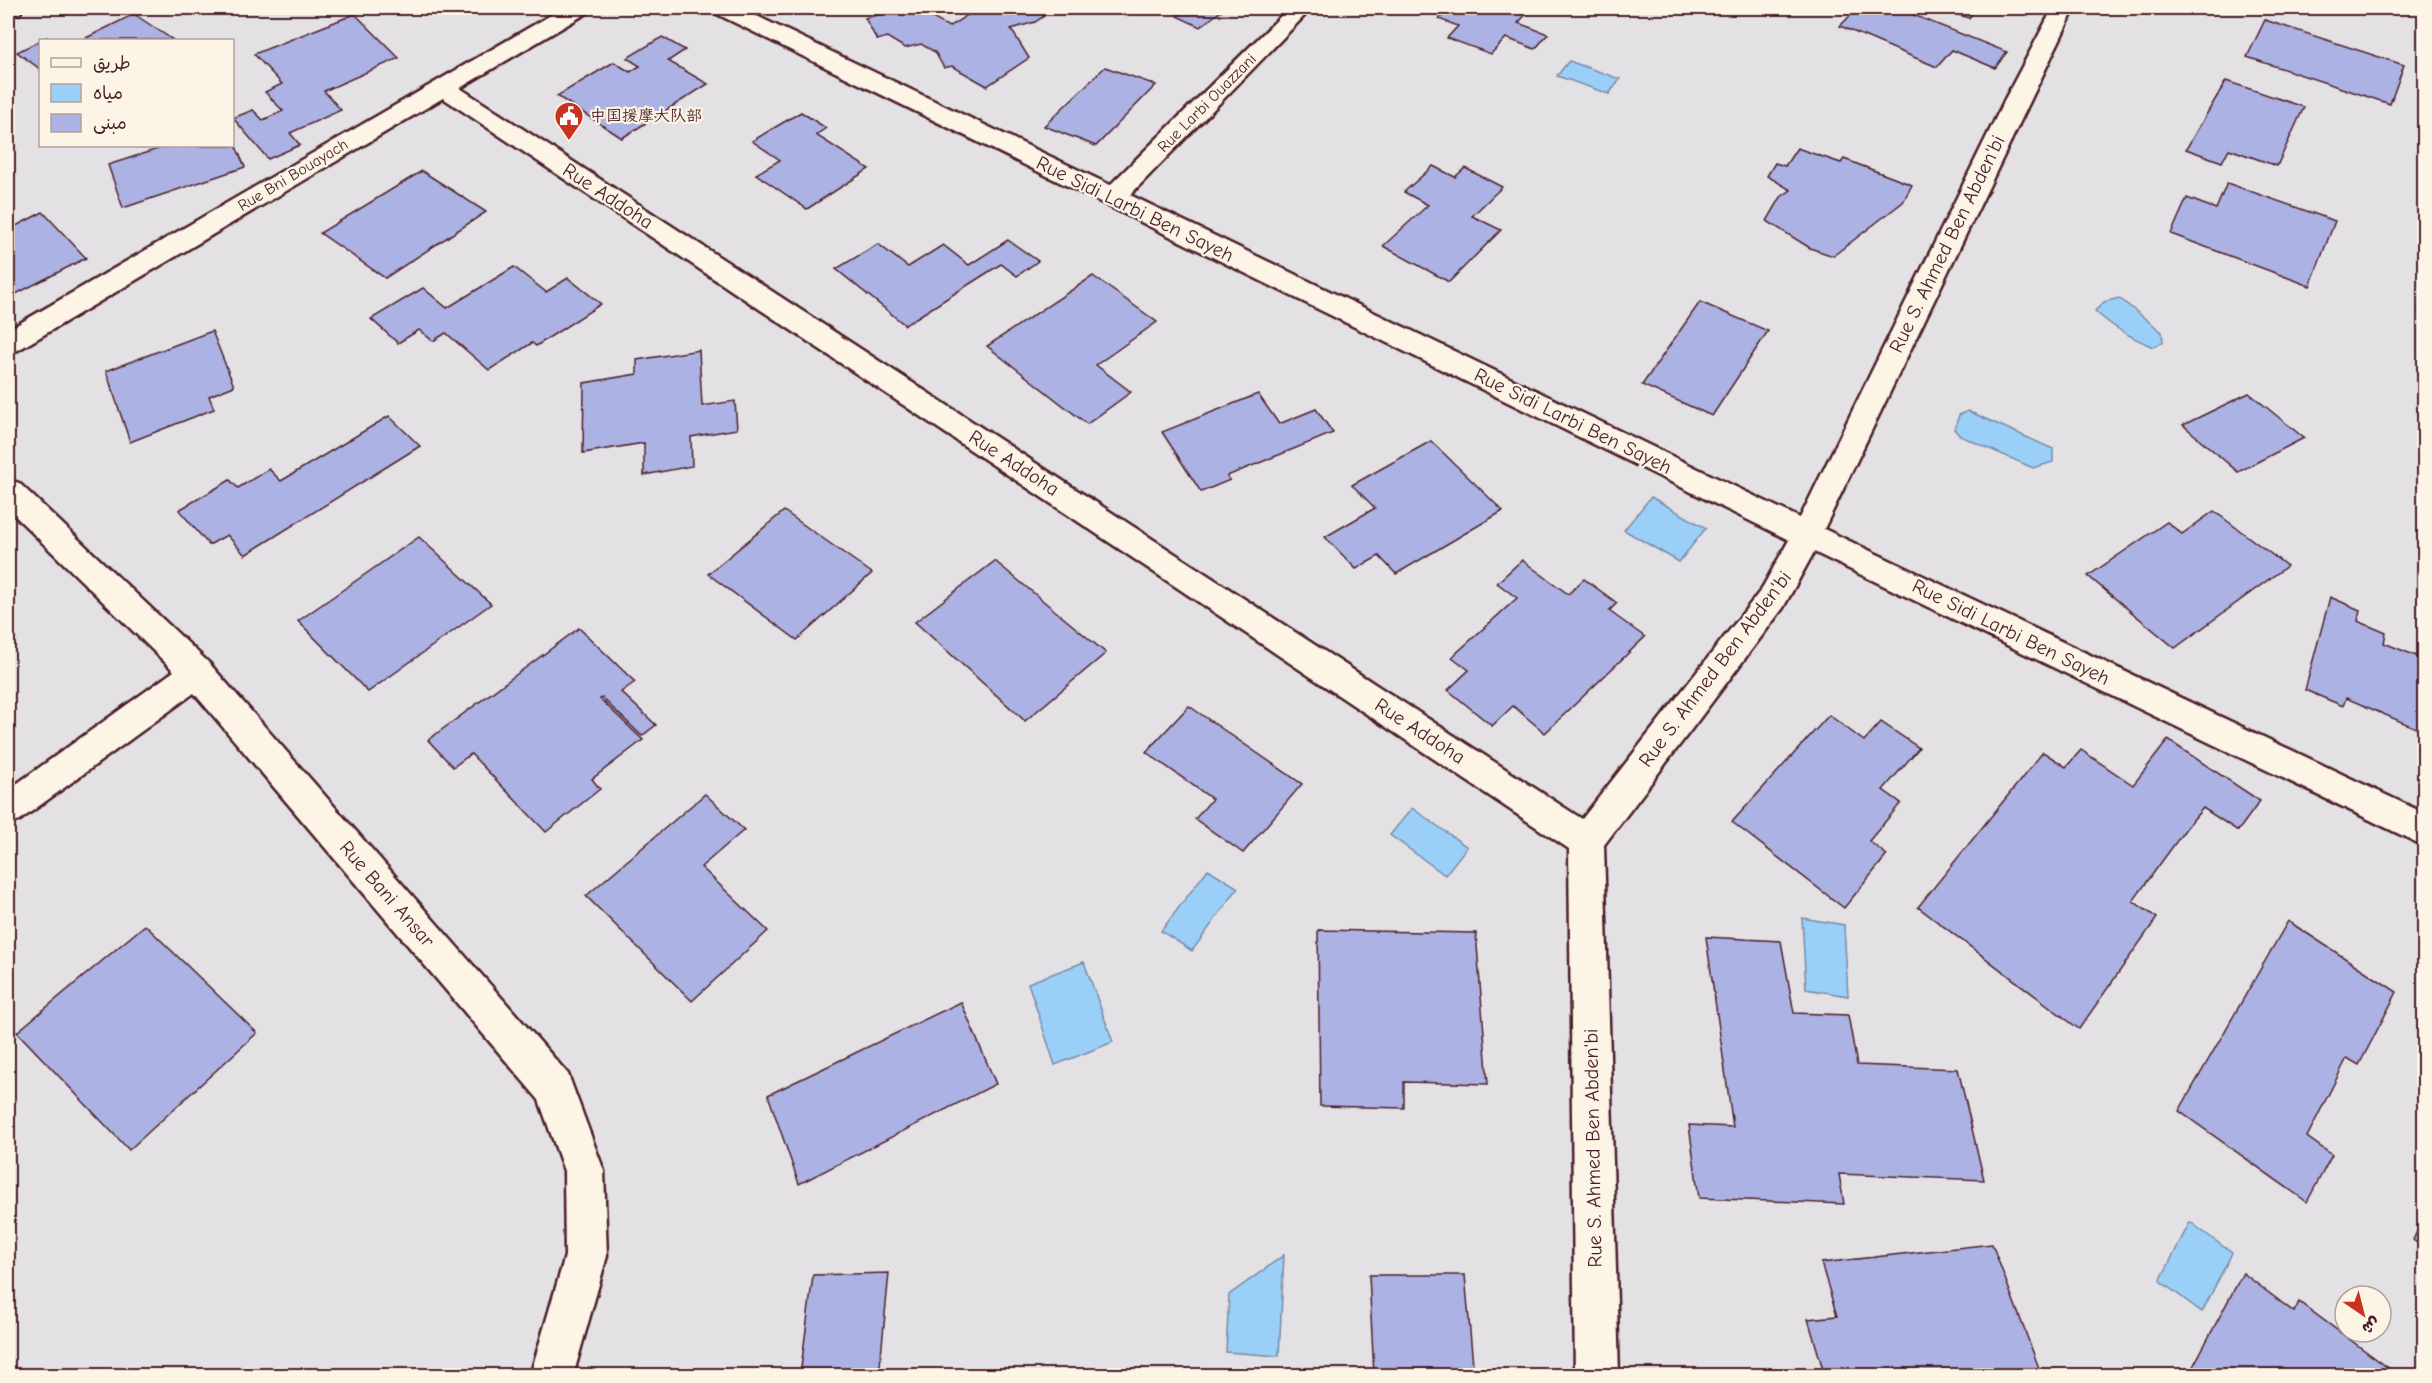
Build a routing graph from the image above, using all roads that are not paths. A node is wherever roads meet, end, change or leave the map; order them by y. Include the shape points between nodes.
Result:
1 (12, 8) edge
2 (579, 8) edge
3 (723, 8) edge
4 (1301, 8) edge
5 (2064, 8) edge
6 (8, 10) edge
7 (442, 87) junction
8 (1112, 198) junction
9 (8, 343) edge
10 (8, 491) edge
11 (1807, 535) junction
12 (197, 673) junction
13 (8, 809) edge
14 (2424, 830) edge
15 (1586, 841) junction
16 (551, 1376) edge
17 (1597, 1376) edge

1 - 6 street
2 - 7 street, Rue Bni Bouayach
3 - 8 street, Rue Sidi Larbi Ben Sayeh
4 - 8 street, Rue Larbi Ouazzani
5 - 11 street, Rue S. Ahmed Ben Abden'bi
7 - 9 street, Rue Bni Bouayach
7 - 15 street, Rue Addoha
8 - 11 street, Rue Sidi Larbi Ben Sayeh
10 - 12 street, Rue Bani Ansar
11 - 14 street, Rue Sidi Larbi Ben Sayeh
11 - 15 street, Rue S. Ahmed Ben Abden'bi via 1772,599
12 - 13 street
12 - 16 street, Rue Bani Ansar via 554,1088 584,1172 586,1256
15 - 17 street, Rue S. Ahmed Ben Abden'bi

